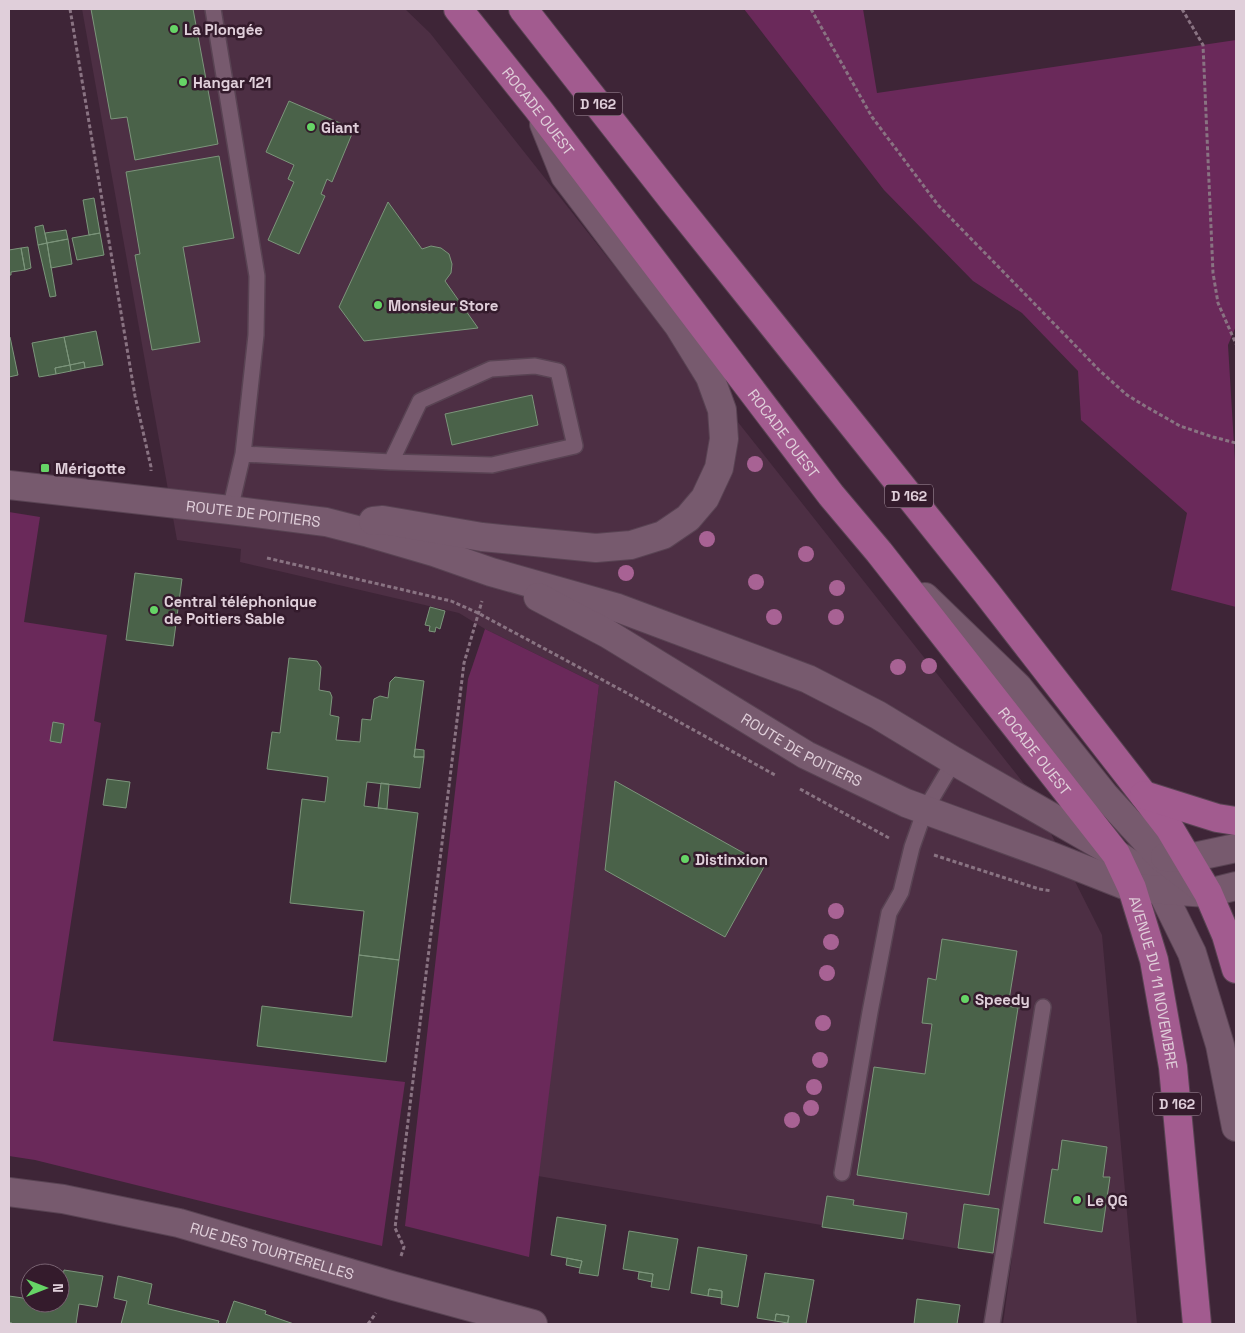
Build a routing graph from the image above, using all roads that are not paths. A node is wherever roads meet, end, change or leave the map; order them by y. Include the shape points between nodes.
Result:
1 (213, 9) edge
2 (458, 9) edge
3 (523, 9) edge
4 (538, 110) junction
5 (243, 454) junction
6 (391, 462) junction
7 (9, 485) edge
8 (230, 510) junction
9 (326, 522) junction
10 (879, 552) junction
11 (491, 572) junction
12 (954, 761) junction
13 (1144, 795) junction
14 (925, 810) junction
15 (1236, 821) edge
16 (1236, 848) edge
17 (1116, 854) junction
18 (1161, 857) junction
19 (1188, 858) junction
20 (1236, 886) edge
21 (1132, 888) junction
22 (1161, 890) junction
23 (1208, 893) junction
24 (1236, 969) edge
25 (1043, 1007) dead end
26 (1236, 1127) edge
27 (842, 1173) dead end
28 (9, 1192) edge
29 (533, 1324) edge
30 (992, 1324) edge
31 (1197, 1324) edge

1 - 5 lane via 257,276 256,334
2 - 4 main road, ROCADE OUEST / D 162
3 - 13 main road, D 162
4 - 9 street via 565,176 678,325 710,377 722,410 724,439 720,468 705,498 688,518 663,535 631,545 596,548 482,537 383,520
4 - 10 main road, ROCADE OUEST / D 162
5 - 6 lane
5 - 8 lane
6 - 6 lane via 492,465 575,446 558,372 535,366 491,369 420,401
7 - 8 street, ROUTE DE POITIERS
8 - 9 street, ROUTE DE POITIERS
9 - 11 street, ROUTE DE POITIERS via 434,552
10 - 17 main road, ROCADE OUEST / D 162
10 - 18 street via 1018,687 1105,796
11 - 12 street, ROUTE DE POITIERS via 618,608 808,679
11 - 14 street, ROUTE DE POITIERS via 608,634 806,755
12 - 14 lane
12 - 17 street, ROUTE DE POITIERS
13 - 15 main road
13 - 19 main road, D 162
14 - 21 street, ROUTE DE POITIERS
14 - 27 lane via 901,892 889,913
16 - 19 street
17 - 18 street
17 - 21 main road, AVENUE DU 11 NOVEMBRE / D 162
17 - 22 street, ROUTE DE POITIERS
18 - 19 street
18 - 23 street
19 - 23 main road, D 162
20 - 23 street, ROUTE DE POITIERS
21 - 22 street, ROUTE DE POITIERS
21 - 31 main road, AVENUE DU 11 NOVEMBRE / D 162 via 1154,960 1173,1067
22 - 23 street, ROUTE DE POITIERS
22 - 26 street via 1192,953 1220,1045
23 - 24 main road, D 162
25 - 30 lane
28 - 29 street, RUE DES TOURTERELLES via 179,1223

